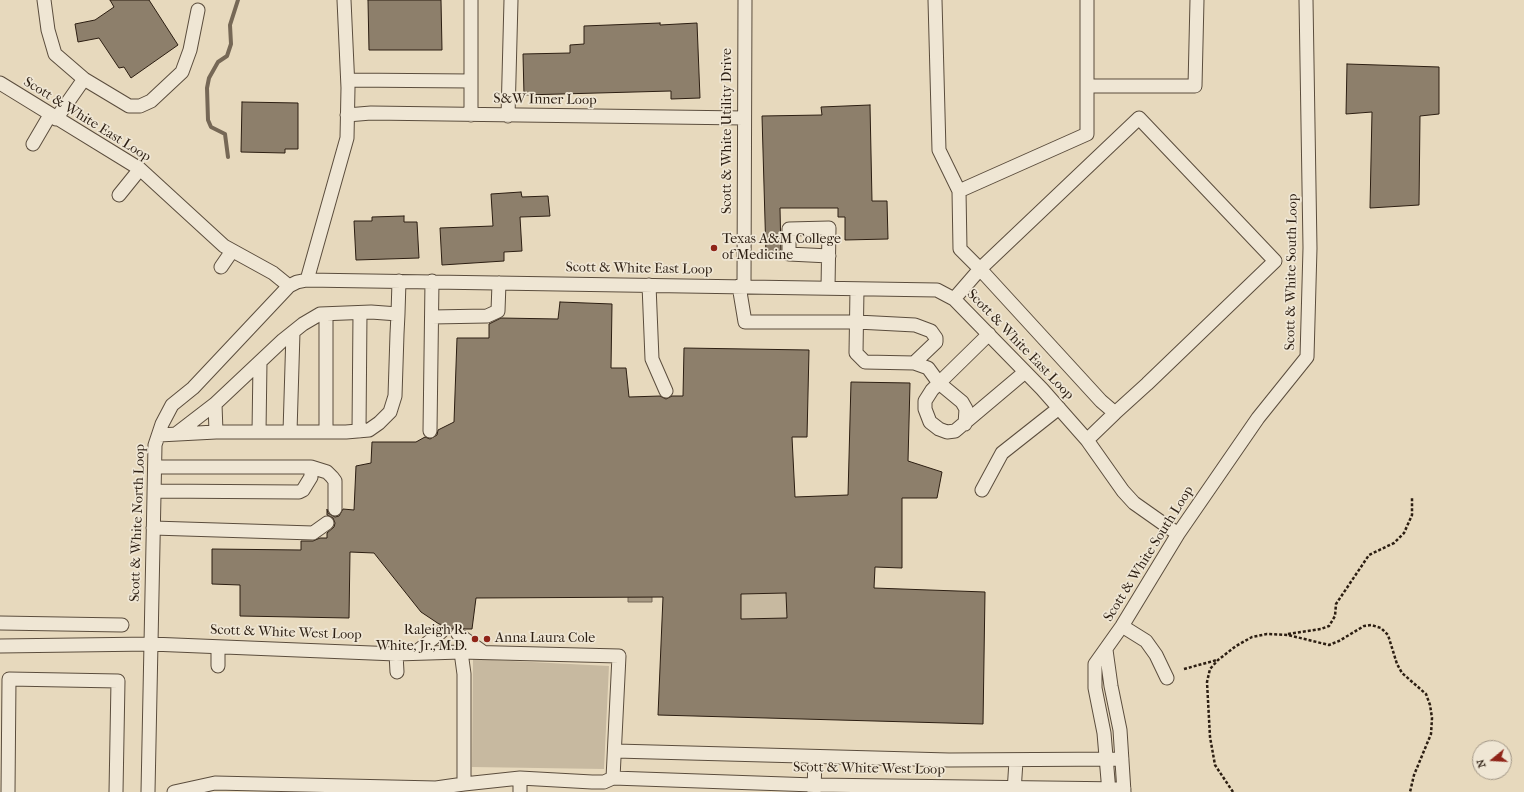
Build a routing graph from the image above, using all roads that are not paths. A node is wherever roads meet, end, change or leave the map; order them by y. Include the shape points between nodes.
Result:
1 (44, 0) edge
2 (344, 0) edge
3 (471, 0) edge
4 (511, 0) edge
5 (745, 0) edge
6 (935, 0) edge
7 (1087, 0) edge
8 (1197, 0) edge
9 (1306, 0) edge
10 (198, 10) dead end
11 (84, 79) junction
12 (348, 80) junction
13 (470, 81) junction
14 (0, 84) edge
15 (1087, 86) junction
16 (346, 115) junction
17 (471, 115) junction
18 (508, 116) junction
19 (53, 117) junction
20 (744, 118) junction
21 (33, 144) dead end
22 (140, 169) junction
23 (959, 191) junction
24 (119, 195) dead end
25 (232, 251) junction
26 (829, 256) dead end
27 (221, 268) dead end
28 (980, 269) junction
29 (308, 280) junction
30 (399, 281) junction
31 (432, 281) junction
32 (499, 282) junction
33 (649, 285) junction
34 (289, 286) junction
35 (742, 286) junction
36 (828, 288) junction
37 (857, 289) junction
38 (954, 299) junction
39 (360, 313) junction
40 (326, 314) junction
41 (398, 314) junction
42 (432, 317) junction
43 (857, 322) junction
44 (293, 332) junction
45 (988, 334) junction
46 (260, 362) junction
47 (914, 363) junction
48 (1025, 372) junction
49 (940, 382) junction
50 (666, 392) dead end
51 (214, 404) junction
52 (1059, 408) junction
53 (1116, 414) junction
54 (965, 424) junction
55 (359, 431) junction
56 (430, 431) dead end
57 (216, 432) junction
58 (259, 432) junction
59 (290, 432) junction
60 (326, 432) junction
61 (176, 434) junction
62 (159, 435) junction
63 (1087, 440) junction
64 (155, 467) junction
65 (311, 467) junction
66 (982, 490) dead end
67 (154, 491) junction
68 (335, 509) dead end
69 (327, 523) dead end
70 (153, 528) junction
71 (1178, 534) junction
72 (0, 623) edge
73 (122, 625) dead end
74 (1122, 626) junction
75 (441, 632) dead end
76 (458, 634) dead end
77 (150, 644) junction
78 (0, 646) edge
79 (218, 647) junction
80 (1106, 650) junction
81 (461, 652) junction
82 (484, 652) junction
83 (415, 653) junction
84 (396, 654) junction
85 (218, 666) dead end
86 (397, 672) dead end
87 (464, 674) junction
88 (1167, 678) dead end
89 (616, 751) junction
90 (815, 757) junction
91 (1122, 759) junction
92 (1106, 760) junction
93 (1016, 761) junction
94 (520, 778) junction
95 (613, 778) junction
96 (464, 784) junction
97 (560, 786) edge
98 (814, 788) edge
99 (1014, 790) edge
100 (1108, 790) edge
101 (1124, 790) edge
102 (8, 792) edge
103 (116, 792) edge
104 (148, 792) edge
105 (174, 792) edge
106 (520, 792) edge

1 - 11 street via 48,30 55,54
2 - 12 street
3 - 13 street
4 - 18 street
5 - 20 street, Scott & White Utility Drive
6 - 23 street via 939,150
7 - 15 street
8 - 15 street via 1194,86
9 - 71 street, Scott & White South Loop via 1310,248 1307,357 1258,418
10 - 11 street via 190,50 182,72 151,101 140,106 129,106
11 - 19 street
12 - 13 street
12 - 16 street
13 - 17 street
14 - 19 street, Scott & White East Loop
15 - 23 street via 1087,134
16 - 17 street, S&W Inner Loop
16 - 29 street via 347,138
17 - 18 street, S&W Inner Loop
18 - 20 street, S&W Inner Loop
19 - 21 street
19 - 22 street, Scott & White East Loop
20 - 35 street, Scott & White Utility Drive
22 - 24 street
22 - 25 street, Scott & White East Loop
23 - 28 street via 960,249
25 - 27 street
25 - 34 street, Scott & White East Loop via 274,273
26 - 36 street
28 - 38 street
28 - 53 street via 1101,401
28 - 53 street via 1139,118 1276,261
29 - 30 street, Scott & White East Loop
29 - 34 street, Scott & White East Loop
30 - 31 street, Scott & White East Loop
30 - 41 street
31 - 32 street, Scott & White East Loop
31 - 42 street
32 - 33 street, Scott & White East Loop
32 - 42 street via 498,311 487,316
33 - 35 street, Scott & White East Loop
33 - 50 street via 652,359
34 - 62 street, Scott & White North Loop via 193,388 172,405
35 - 36 street, Scott & White East Loop
35 - 43 street, Scott & White Utility Drive via 745,322
36 - 37 street, Scott & White East Loop
37 - 38 street, Scott & White East Loop via 937,290
37 - 43 street
38 - 45 street, Scott & White East Loop
39 - 40 street
39 - 41 street
39 - 55 street
40 - 44 street via 320,314
40 - 60 street
41 - 55 street via 396,396 390,412 379,423 369,430
42 - 56 street
43 - 47 street via 855,347 860,359 865,362
43 - 47 street via 915,325 931,331 936,342
44 - 46 street
44 - 59 street
45 - 48 street, Scott & White East Loop
45 - 49 street
46 - 51 street
46 - 58 street
47 - 49 street via 928,368
48 - 52 street, Scott & White East Loop
48 - 54 street
49 - 54 street via 962,402 966,409
49 - 54 street via 925,401 924,408 930,422 947,432 955,431
51 - 57 street
51 - 61 street
52 - 63 street, Scott & White East Loop
52 - 66 street via 1002,453
53 - 63 street
55 - 60 street
57 - 58 street
57 - 61 street
58 - 59 street
59 - 60 street
61 - 62 street
62 - 64 street, Scott & White North Loop via 155,445
63 - 71 street, Scott & White East Loop via 1126,495
64 - 65 street
64 - 67 street, Scott & White North Loop
65 - 67 street via 311,477 304,490 299,492
65 - 68 street via 327,472 335,482
67 - 70 street, Scott & White North Loop
69 - 70 street via 313,533
70 - 77 street, Scott & White North Loop
71 - 74 street, Scott & White South Loop
72 - 73 street
74 - 80 street, Scott & White South Loop
74 - 88 street via 1146,641
75 - 83 street
76 - 82 street
77 - 78 street, Scott & White West Loop
77 - 79 street, Scott & White West Loop
77 - 104 street, Scott & White North Loop
79 - 84 street, Scott & White West Loop
79 - 85 street
80 - 91 street via 1120,730
80 - 92 street, Scott & White South Loop via 1095,664 1095,688 1104,733
81 - 82 street, Scott & White West Loop
81 - 83 street, Scott & White West Loop
81 - 87 street
82 - 87 street
82 - 89 street, Scott & White West Loop via 619,656
83 - 84 street, Scott & White West Loop
84 - 86 street
87 - 96 street
89 - 90 street, Scott & White West Loop
89 - 95 street
90 - 93 street, Scott & White West Loop
90 - 98 street
91 - 92 street, Scott & White West Loop
91 - 101 street
92 - 93 street, Scott & White West Loop
92 - 100 street, Scott & White South Loop
93 - 99 street
94 - 96 street, Scott & White West Loop
94 - 97 street, Scott & White West Loop
94 - 106 street
95 - 97 street, Scott & White West Loop via 604,782
95 - 98 street, Scott & White West Loop
96 - 105 street, Scott & White West Loop via 436,788 214,783
98 - 99 street, Scott & White West Loop
99 - 100 street, Scott & White West Loop
100 - 101 street, Scott & White West Loop
102 - 103 street via 9,679 118,681

